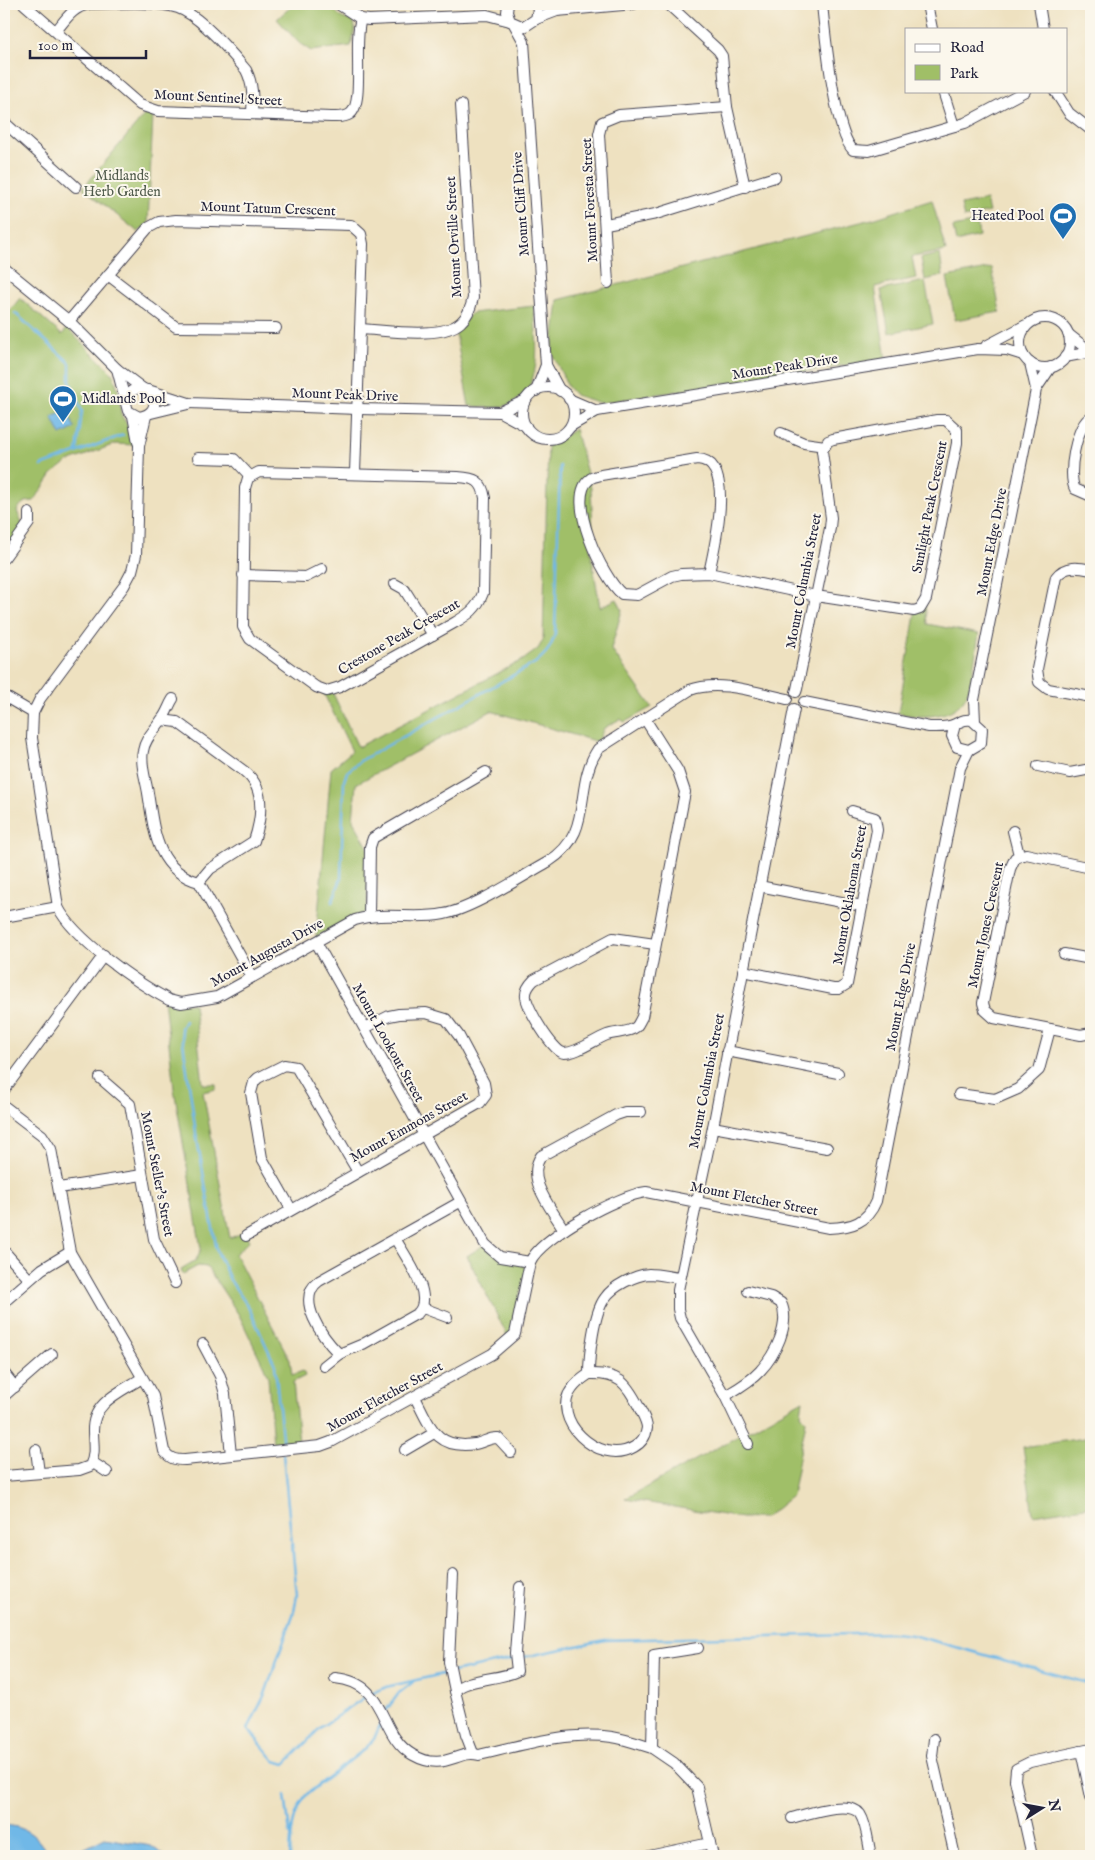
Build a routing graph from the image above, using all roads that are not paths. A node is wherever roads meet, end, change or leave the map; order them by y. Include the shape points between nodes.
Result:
1 (24, 4) edge
2 (338, 4) edge
3 (536, 4) edge
4 (634, 4) edge
5 (668, 4) edge
6 (822, 4) edge
7 (927, 4) edge
8 (1039, 4) edge
9 (508, 5) edge
10 (557, 11) junction
11 (487, 15) junction
12 (361, 19) junction
13 (534, 21) junction
14 (512, 23) junction
15 (932, 28) edge
16 (1043, 28) edge
17 (56, 31) junction
18 (524, 42) junction
19 (943, 92) edge
20 (1023, 92) edge
21 (1056, 92) edge
22 (461, 104) dead end
23 (727, 107) junction
24 (252, 113) junction
25 (4, 122) edge
26 (954, 126) junction
27 (1091, 130) edge
28 (775, 177) dead end
29 (76, 187) dead end
30 (745, 187) junction
31 (606, 224) junction
32 (4, 268) edge
33 (108, 275) junction
34 (608, 283) dead end
35 (69, 321) junction
36 (1029, 323) junction
37 (276, 328) dead end
38 (360, 329) junction
39 (1068, 334) junction
40 (978, 349) junction
41 (1091, 352) edge
42 (1065, 357) junction
43 (1027, 359) junction
44 (546, 365) junction
45 (1051, 367) junction
46 (117, 369) junction
47 (145, 389) junction
48 (1036, 389) junction
49 (536, 391) junction
50 (560, 391) junction
51 (126, 398) junction
52 (569, 399) junction
53 (526, 400) junction
54 (189, 403) junction
55 (358, 409) junction
56 (597, 411) junction
57 (500, 412) junction
58 (148, 414) junction
59 (133, 416) junction
60 (1091, 417) edge
61 (526, 426) junction
62 (571, 426) junction
63 (781, 433) dead end
64 (139, 446) junction
65 (824, 446) junction
66 (198, 458) dead end
67 (355, 473) junction
68 (250, 476) junction
69 (1091, 496) edge
70 (29, 513) dead end
71 (4, 558) edge
72 (322, 569) dead end
73 (1091, 570) edge
74 (709, 572) junction
75 (243, 575) junction
76 (395, 584) dead end
77 (816, 596) junction
78 (433, 635) junction
79 (796, 692) junction
80 (4, 696) edge
81 (1091, 697) edge
82 (173, 699) dead end
83 (787, 699) junction
84 (974, 700) junction
85 (804, 702) junction
86 (794, 709) junction
87 (33, 714) junction
88 (645, 719) junction
89 (162, 720) junction
90 (975, 721) junction
91 (959, 722) junction
92 (929, 727) junction
93 (955, 743) junction
94 (969, 750) junction
95 (1038, 766) dead end
96 (960, 768) junction
97 (1091, 769) edge
98 (486, 772) dead end
99 (852, 811) dead end
100 (1013, 831) dead end
101 (1019, 855) junction
102 (1091, 868) edge
103 (199, 882) junction
104 (759, 886) junction
105 (862, 906) junction
106 (58, 907) junction
107 (369, 916) junction
108 (4, 917) edge
109 (316, 942) junction
110 (655, 944) junction
111 (1064, 954) dead end
112 (104, 955) junction
113 (1091, 958) edge
114 (743, 971) junction
115 (252, 977) junction
116 (365, 1028) junction
117 (1050, 1029) junction
118 (1091, 1032) edge
119 (727, 1051) junction
120 (838, 1073) dead end
121 (100, 1078) dead end
122 (4, 1090) edge
123 (959, 1094) dead end
124 (4, 1106) edge
125 (641, 1112) dead end
126 (713, 1126) junction
127 (423, 1134) junction
128 (827, 1148) dead end
129 (358, 1172) junction
130 (142, 1175) junction
131 (59, 1188) junction
132 (460, 1202) junction
133 (697, 1202) junction
134 (291, 1210) junction
135 (857, 1224) joint
136 (564, 1230) junction
137 (246, 1236) dead end
138 (395, 1238) junction
139 (4, 1251) edge
140 (70, 1252) junction
141 (530, 1262) junction
142 (680, 1278) junction
143 (29, 1280) junction
144 (176, 1283) dead end
145 (748, 1291) dead end
146 (4, 1302) edge
147 (423, 1308) junction
148 (447, 1317) dead end
149 (203, 1344) dead end
150 (52, 1354) dead end
151 (339, 1354) junction
152 (324, 1366) dead end
153 (4, 1373) edge
154 (589, 1374) junction
155 (142, 1378) junction
156 (15, 1387) junction
157 (4, 1396) edge
158 (725, 1396) junction
159 (415, 1397) junction
160 (434, 1434) junction
161 (748, 1444) dead end
162 (36, 1450) dead end
163 (405, 1450) dead end
164 (511, 1452) dead end
165 (231, 1455) junction
166 (92, 1462) junction
167 (107, 1472) dead end
168 (39, 1473) junction
169 (4, 1476) edge
170 (453, 1575) dead end
171 (520, 1587) dead end
172 (698, 1648) dead end
173 (335, 1678) dead end
174 (455, 1691) junction
175 (934, 1739) dead end
176 (652, 1748) junction
177 (1091, 1748) edge
178 (1081, 1751) junction
179 (473, 1754) junction
180 (1091, 1798) edge
181 (792, 1818) dead end
182 (710, 1843) junction
183 (649, 1856) edge
184 (713, 1856) edge
185 (871, 1856) edge
186 (955, 1856) edge
187 (1032, 1856) edge

1 - 17 street, Mount Sentinel Street
2 - 12 street
3 - 10 street
3 - 13 street
4 - 10 street
5 - 23 street via 722,56
6 - 26 street via 833,89 847,142 853,150 869,151
7 - 15 street
8 - 16 street
9 - 11 street
9 - 14 street, Mount Cliff Drive
10 - 13 street
11 - 12 street
11 - 14 street
12 - 24 street, Mount Sentinel Street via 356,40 357,102 350,114 331,117
13 - 14 street via 524,26
13 - 18 street, Mount Cliff Drive
14 - 18 street, Mount Cliff Drive
17 - 24 street, Mount Sentinel Street via 116,86 147,109 158,112
17 - 24 street via 71,13 89,4 158,4 180,9 194,17 246,70 253,94
18 - 44 street, Mount Cliff Drive
19 - 26 street
20 - 26 street via 982,116
21 - 27 street via 1069,113
22 - 38 street, Mount Orville Street via 473,298 468,314 456,326 438,332
23 - 30 street
23 - 31 street, Mount Foresta Street via 624,114 602,122 599,134
25 - 29 street
28 - 30 street
30 - 31 street via 656,214
31 - 34 street, Mount Foresta Street
32 - 35 street
33 - 35 street, Mount Tatum Crescent
33 - 37 street via 176,327
33 - 38 street, Mount Tatum Crescent via 148,228 159,222 351,225 361,234 363,244
35 - 46 street
36 - 39 street, Mount Peak Drive via 1039,318 1051,319 1061,324
36 - 40 street, Mount Peak Drive
36 - 43 street via 1020,338
38 - 55 street, Mount Tatum Crescent
39 - 41 street, Mount Peak Drive
39 - 42 street via 1070,346
40 - 43 street, Mount Peak Drive via 1007,350
40 - 56 street, Mount Peak Drive
41 - 42 street, Mount Peak Drive
42 - 45 street, Mount Peak Drive
43 - 45 street, Mount Peak Drive via 1040,367
43 - 48 street, Mount Edge Drive
44 - 49 street, Mount Cliff Drive
44 - 50 street, Mount Cliff Drive
45 - 48 street, Mount Edge Drive
46 - 47 street
46 - 51 street
47 - 51 street via 135,388
47 - 54 street, Mount Peak Drive
47 - 58 street via 155,401
48 - 84 street, Mount Edge Drive
49 - 50 street via 548,388
49 - 53 street, Mount Peak Drive
50 - 52 street
51 - 59 street via 128,411
52 - 56 street
52 - 62 street via 574,414
53 - 57 street, Mount Peak Drive
53 - 61 street via 523,412
54 - 55 street, Mount Peak Drive
54 - 58 street, Mount Peak Drive
55 - 57 street, Mount Peak Drive
55 - 67 street, Mount Tatum Crescent
56 - 62 street, Mount Peak Drive
57 - 61 street, Mount Peak Drive
58 - 59 street, Mount Peak Drive
58 - 64 street, Mount Augusta Drive
59 - 64 street, Mount Augusta Drive
60 - 69 street via 1081,426 1071,477 1075,489
61 - 62 street, Mount Peak Drive via 533,434 546,439 560,436
63 - 65 street via 804,443
64 - 87 street, Mount Augusta Drive via 136,555 132,570 124,586 40,699
65 - 77 street, Mount Columbia Street via 831,518
65 - 77 street, Sunlight Peak Crescent via 833,438 937,420 952,423 958,436 926,599 920,609 906,611
66 - 68 street via 234,458
67 - 68 street, Crestone Peak Crescent via 259,472
67 - 78 street, Crestone Peak Crescent via 472,478 483,487 483,593 472,612
68 - 75 street, Crestone Peak Crescent via 245,488
70 - 71 street via 29,523
72 - 75 street via 306,577
73 - 81 street via 1070,568 1056,577 1037,669 1039,682 1048,689
74 - 74 street via 672,576 637,595 622,594 585,533 582,499 590,478 706,459 711,463 718,485 720,509
74 - 77 street
75 - 78 street, Crestone Peak Crescent via 242,621 248,636 327,691 340,687
76 - 78 street via 404,589
77 - 79 street, Mount Columbia Street
79 - 83 street
79 - 85 street via 802,695
80 - 87 street
82 - 89 street
83 - 86 street
83 - 88 street, Mount Augusta Drive via 704,686 684,693
84 - 90 street, Mount Edge Drive
84 - 91 street, Mount Edge Drive
85 - 86 street via 800,708
85 - 92 street
86 - 104 street, Mount Columbia Street
87 - 106 street, Mount Augusta Drive via 32,738
88 - 107 street, Mount Augusta Drive via 602,745 593,756 577,827 561,854 462,909 429,916
88 - 110 street via 678,771 685,792
89 - 103 street via 148,738 142,753 156,843 166,861
89 - 103 street via 177,722 244,771 253,778 259,793 259,818 254,841 210,869
90 - 91 street
90 - 94 street, Mount Edge Drive via 982,729 982,739 976,748
91 - 92 street
91 - 93 street, Mount Edge Drive via 952,730
92 - 93 street
93 - 94 street
93 - 96 street, Mount Edge Drive
94 - 96 street, Mount Edge Drive
95 - 97 street via 1070,773
96 - 135 street, Mount Edge Drive via 876,1201 866,1218
98 - 107 street via 373,838 370,847
99 - 105 street, Mount Oklahoma Street via 873,817 877,822
100 - 101 street, Mount Jones Crescent
101 - 102 street, Mount Jones Crescent
101 - 117 street, Mount Jones Crescent via 1010,869 983,1003 985,1010 994,1018
103 - 115 street
104 - 105 street
104 - 114 street, Mount Columbia Street
105 - 114 street, Mount Oklahoma Street via 844,987 833,989
106 - 108 street
106 - 112 street, Mount Augusta Drive via 74,932
107 - 109 street, Mount Augusta Drive
109 - 115 street, Mount Augusta Drive
109 - 116 street, Mount Lookout Street
110 - 110 street via 642,1016 636,1026 571,1051 563,1053 556,1050 526,1000 528,987 534,980 613,938
111 - 113 street
112 - 115 street, Mount Augusta Drive via 176,1003 212,999
112 - 122 street
114 - 119 street, Mount Columbia Street
116 - 127 street, Mount Lookout Street
116 - 127 street, Mount Emmons Street via 389,1016 426,1013 446,1019 459,1036 484,1083 486,1095 480,1103
117 - 118 street, Mount Jones Crescent via 1081,1035
117 - 123 street via 1039,1070 1018,1089 995,1099
119 - 120 street
119 - 126 street, Mount Columbia Street
121 - 130 street, Mount Steller's Street via 130,1104
124 - 131 street, Mount Fletcher Street via 48,1142
125 - 136 street via 616,1115 541,1156 536,1163 536,1180
126 - 128 street
126 - 133 street, Mount Columbia Street
127 - 129 street, Mount Emmons Street
127 - 132 street, Mount Lookout Street
129 - 134 street, Mount Emmons Street
129 - 134 street via 296,1066 284,1065 258,1078 251,1092 261,1152
130 - 131 street
130 - 144 street, Mount Steller's Street via 154,1239
131 - 140 street, Mount Fletcher Street
132 - 138 street
132 - 141 street, Mount Lookout Street via 494,1253
133 - 135 street, Mount Fletcher Street via 829,1228
133 - 136 street, Mount Fletcher Street via 637,1193
133 - 142 street, Mount Columbia Street
134 - 137 street, Mount Emmons Street
136 - 141 street, Mount Fletcher Street via 537,1250
138 - 147 street via 422,1289
138 - 151 street via 319,1281 310,1290 309,1306 325,1337
139 - 143 street
140 - 143 street
140 - 155 street, Mount Fletcher Street
141 - 159 street, Mount Fletcher Street via 513,1337 492,1354
142 - 154 street via 642,1275 605,1297 600,1305 591,1346
142 - 158 street, Mount Columbia Street via 680,1318
143 - 146 street
145 - 158 street via 781,1303 785,1315 783,1328 770,1360 760,1372
147 - 148 street
147 - 151 street
149 - 165 street via 220,1376 225,1394
150 - 156 street
151 - 152 street
153 - 156 street
154 - 154 street via 571,1389 567,1397 569,1417 583,1440 592,1446 612,1453 633,1448 640,1443 647,1429 646,1420 632,1395 619,1379
155 - 165 street, Mount Fletcher Street via 156,1405 164,1451 168,1455 179,1460
155 - 166 street via 98,1407 93,1422
156 - 157 street
158 - 161 street, Mount Columbia Street
159 - 160 street
159 - 165 street, Mount Fletcher Street via 320,1446
160 - 163 street
160 - 164 street via 445,1442 458,1445 498,1438
162 - 168 street
166 - 167 street
166 - 168 street via 85,1469
168 - 169 street
170 - 174 street via 449,1662
171 - 174 street via 515,1653 517,1671 462,1684
172 - 176 street via 654,1655
173 - 179 street via 356,1682 367,1690 401,1745 412,1755 436,1763
174 - 179 street
175 - 186 street via 932,1756
176 - 179 street via 613,1737 579,1735 550,1738 480,1756
176 - 182 street via 674,1763 697,1787
177 - 178 street
178 - 180 street
178 - 187 street via 1030,1762 1016,1769 1015,1780
181 - 185 street via 851,1807 861,1817
182 - 183 street
182 - 184 street

